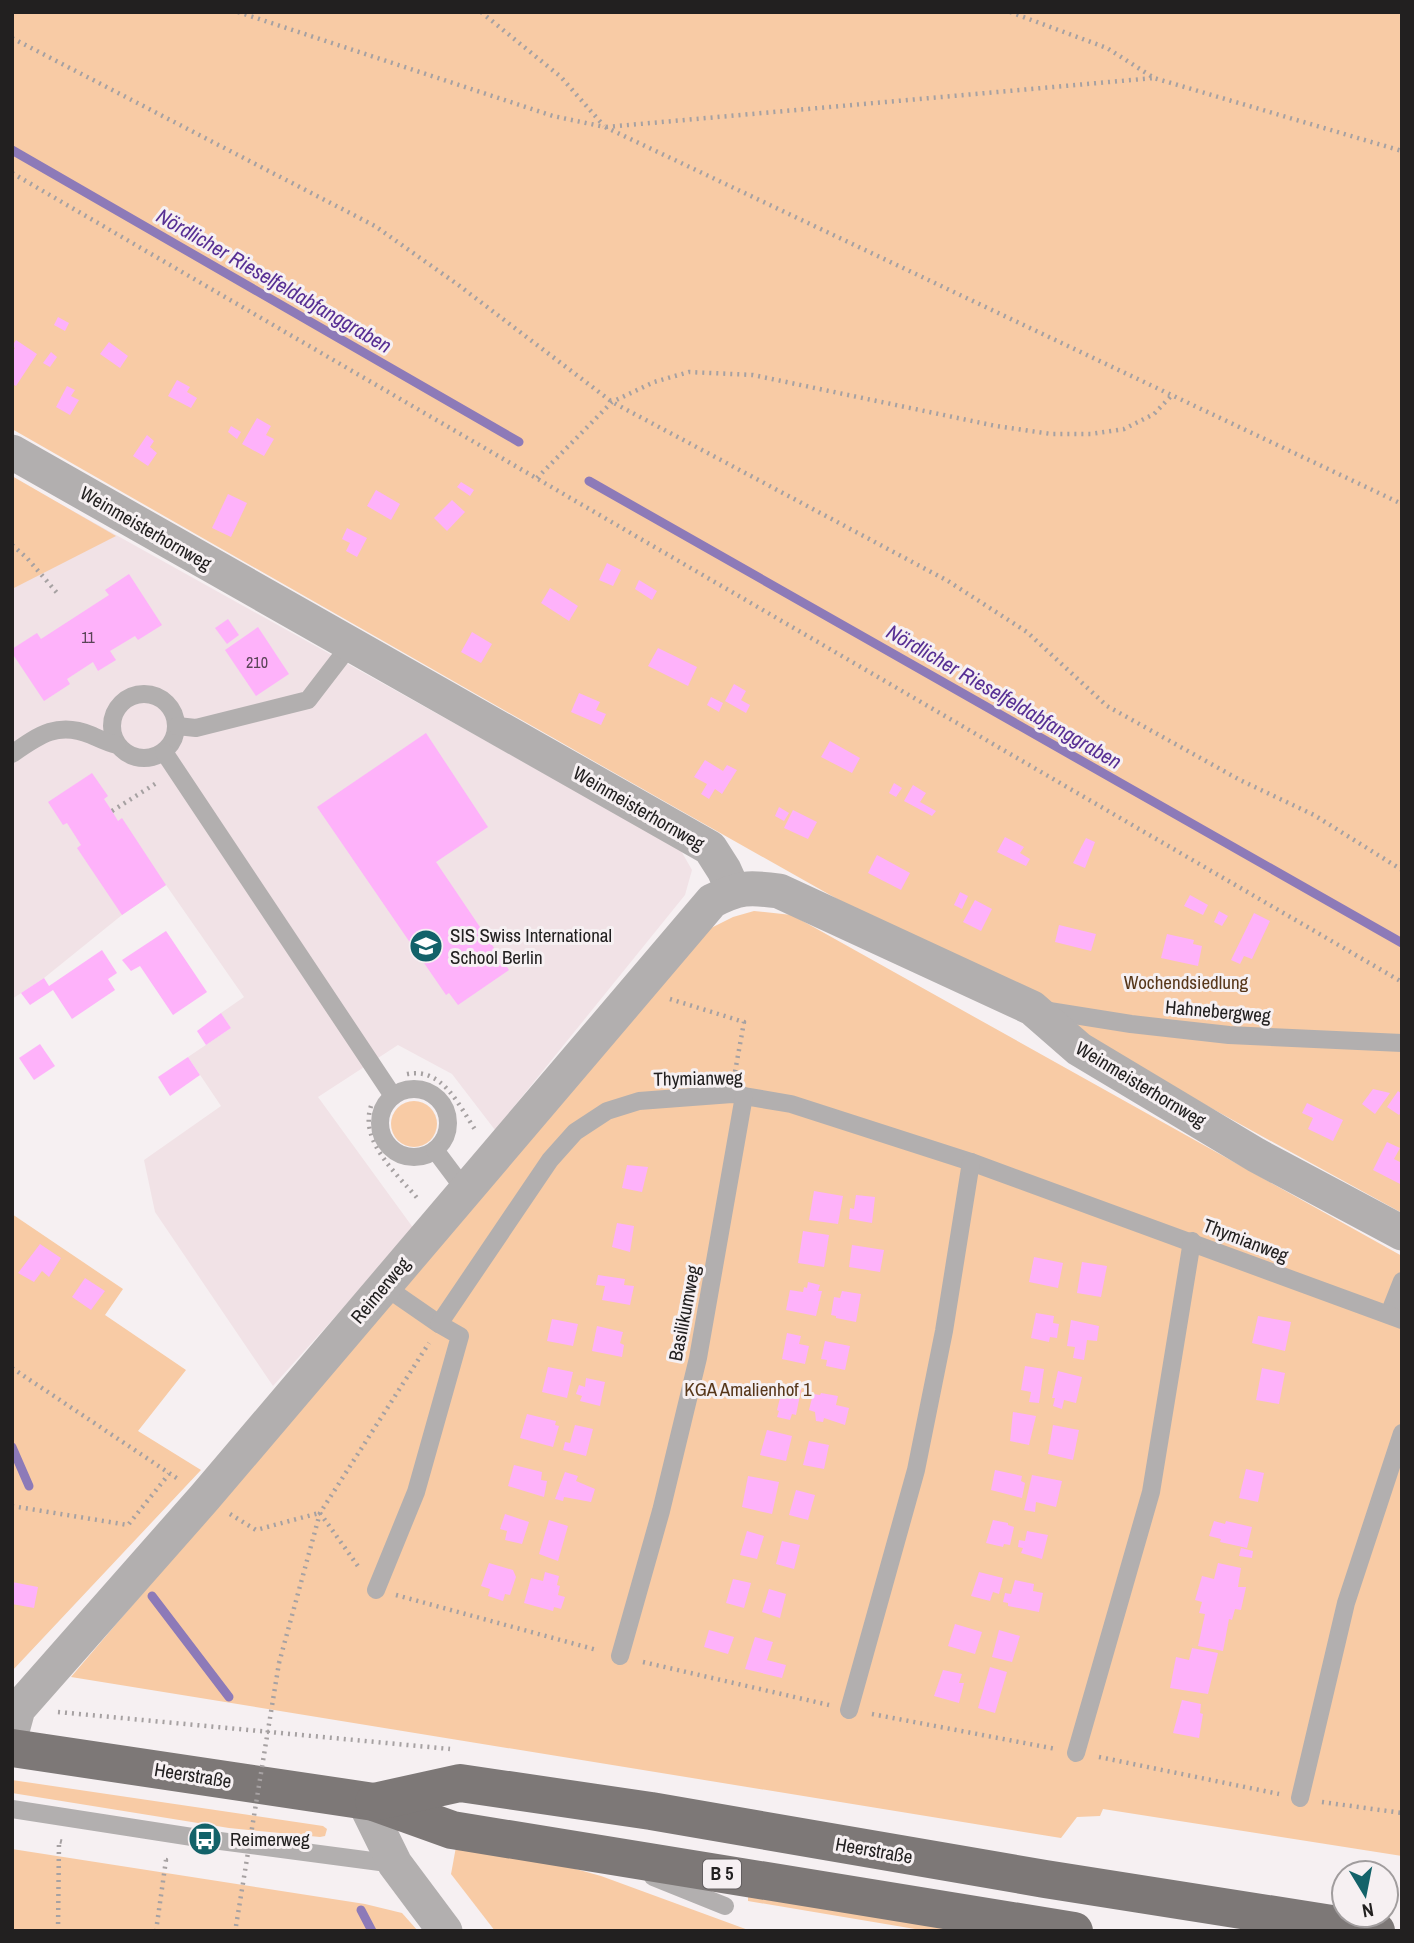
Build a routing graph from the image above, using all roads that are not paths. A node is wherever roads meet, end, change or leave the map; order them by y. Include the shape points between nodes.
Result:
1 (12, 452) edge
2 (351, 644) junction
3 (177, 726) junction
4 (117, 745) junction
5 (164, 752) junction
6 (12, 754) edge
7 (733, 890) junction
8 (1032, 1008) junction
9 (1402, 1043) edge
10 (388, 1090) junction
11 (738, 1095) junction
12 (435, 1150) junction
13 (971, 1162) junction
14 (465, 1190) junction
15 (1402, 1233) edge
16 (1192, 1241) junction
17 (1402, 1281) edge
18 (384, 1286) junction
19 (1395, 1317) edge
20 (439, 1324) junction
21 (1402, 1433) edge
22 (376, 1590) road end
23 (620, 1656) road end
24 (849, 1710) road end
25 (15, 1720) edge
26 (12, 1748) edge
27 (1076, 1753) road end
28 (1300, 1798) road end
29 (369, 1802) junction
30 (12, 1809) edge
31 (595, 1853) junction
32 (395, 1864) junction
33 (725, 1906) dead end
34 (445, 1931) edge
35 (1074, 1931) edge
36 (1376, 1931) edge

1 - 2 street, Weinmeisterhornweg
2 - 3 lane via 309,700 196,729
2 - 7 street, Weinmeisterhornweg via 710,848
3 - 4 lane via 175,715 161,698 150,694 128,697 114,713
3 - 5 lane
4 - 5 lane via 134,758
4 - 6 lane via 56,729
5 - 10 lane
7 - 8 street, Weinmeisterhornweg via 779,891
7 - 14 street, Reimerweg via 712,901
8 - 9 lane, Hahnebergweg via 1229,1035
8 - 15 street, Weinmeisterhornweg via 1079,1049 1256,1155
10 - 12 lane via 380,1121 386,1142 403,1156
10 - 12 lane via 420,1090 439,1100 448,1120 443,1142
11 - 13 lane, Thymianweg via 791,1104
11 - 20 lane, Thymianweg via 639,1101 607,1111 575,1132 550,1160
11 - 23 lane, Basilikumweg via 698,1358
12 - 14 lane
13 - 16 lane, Thymianweg
13 - 24 lane via 916,1470
14 - 18 street, Reimerweg
16 - 19 lane, Thymianweg
16 - 27 lane via 1151,1492
17 - 19 lane
18 - 20 lane
18 - 25 street, Reimerweg
20 - 22 lane via 460,1336 416,1492
21 - 28 lane via 1346,1603
26 - 29 main road, Heerstraße / B 5
29 - 31 main road, Heerstraße / B 5 via 452,1830
29 - 32 street
29 - 36 main road, Heerstraße / B 5 via 460,1783
30 - 32 lane
31 - 33 lane
31 - 35 main road, Heerstraße / B 5
32 - 34 street

